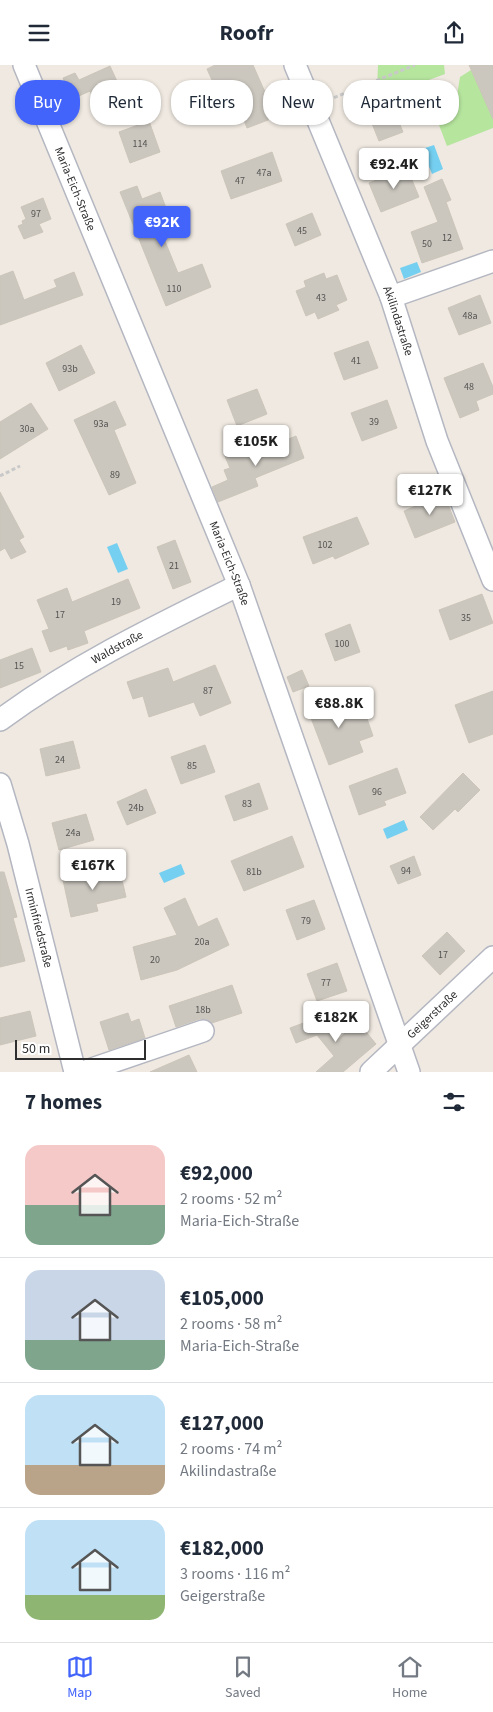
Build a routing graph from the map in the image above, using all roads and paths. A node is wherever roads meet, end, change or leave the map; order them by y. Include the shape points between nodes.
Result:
1 (24, 65) edge
2 (295, 65) edge
3 (415, 65) edge
4 (301, 80) edge
5 (333, 98) edge
6 (319, 125) edge
7 (493, 261) edge
8 (391, 297) junction
9 (20, 466) dead end
10 (0, 476) edge
11 (493, 580) edge
12 (239, 585) junction
13 (0, 719) edge
14 (0, 784) edge
15 (493, 957) edge
16 (203, 1031) dead end
17 (399, 1047) junction
18 (75, 1072) edge
19 (83, 1072) edge
20 (371, 1072) edge
21 (409, 1072) edge

1 - 12 street, Maria-Eich-Straße
2 - 4 street, Akilindastraße
3 - 5 path
6 - 8 street, Akilindastraße
7 - 8 street
8 - 11 street, Akilindastraße via 436,441
9 - 10 path
12 - 13 street, Waldstraße via 44,687
12 - 17 street, Maria-Eich-Straße
14 - 18 street, Irminfriedstraße
15 - 17 street, Geigerstraße
16 - 19 street
17 - 20 street, Geigerstraße
17 - 21 street, Maria-Eich-Straße

